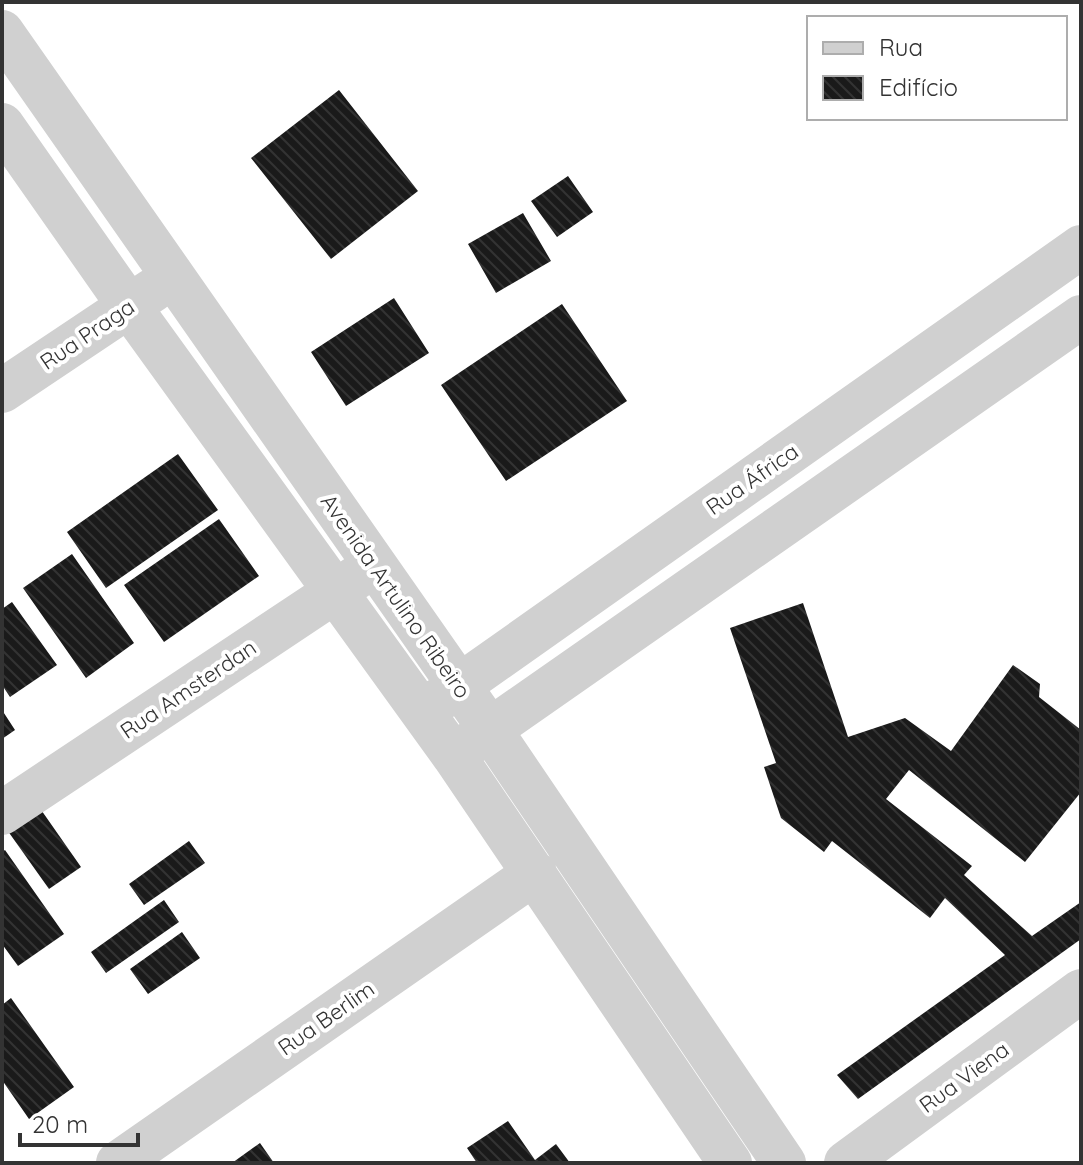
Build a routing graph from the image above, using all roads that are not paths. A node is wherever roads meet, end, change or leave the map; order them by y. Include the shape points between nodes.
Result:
1 (2, 32) edge
2 (2, 125) edge
3 (1081, 247) edge
4 (172, 276) junction
5 (129, 306) junction
6 (1081, 317) edge
7 (2, 391) edge
8 (375, 565) junction
9 (336, 591) junction
10 (459, 686) junction
11 (422, 711) junction
12 (489, 728) junction
13 (454, 756) junction
14 (2, 813) edge
15 (535, 873) junction
16 (1081, 991) edge
17 (118, 1163) edge
18 (730, 1163) edge
19 (784, 1163) edge
20 (846, 1163) edge

1 - 4 street, Avenida Artulino Ribeiro
2 - 5 street, Avenida Artulino Ribeiro
3 - 10 street, Rua África
4 - 5 street, Rua Praga
4 - 8 street, Avenida Artulino Ribeiro
5 - 7 street, Rua Praga
5 - 9 street, Avenida Artulino Ribeiro
6 - 12 street
8 - 9 street, Rua Amsterdan
8 - 10 street, Avenida Artulino Ribeiro
9 - 11 street, Avenida Artulino Ribeiro
9 - 14 street, Rua Amsterdan
10 - 11 street, Rua África
10 - 12 street, Avenida Artulino Ribeiro
11 - 13 street, Avenida Artulino Ribeiro
12 - 13 street
12 - 19 street, Avenida Artulino Ribeiro
13 - 15 street, Avenida Artulino Ribeiro
15 - 17 street, Rua Berlim
15 - 18 street, Avenida Artulino Ribeiro
16 - 20 street, Rua Viena

